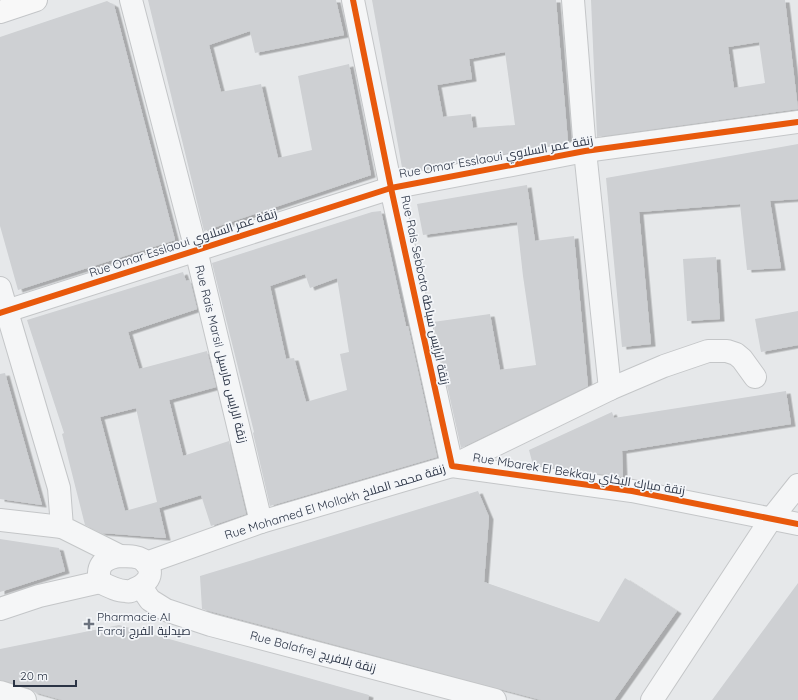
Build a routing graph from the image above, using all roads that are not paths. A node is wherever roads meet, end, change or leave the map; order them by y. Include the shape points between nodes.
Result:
1 (36, 0) edge
2 (131, 0) edge
3 (354, 0) edge
4 (573, 0) edge
5 (0, 12) edge
6 (798, 122) edge
7 (585, 151) junction
8 (391, 188) junction
9 (196, 250) junction
10 (0, 288) edge
11 (3, 312) edge
12 (755, 377) dead end
13 (610, 389) junction
14 (452, 466) junction
15 (798, 485) edge
16 (771, 518) junction
17 (0, 520) edge
18 (261, 522) junction
19 (798, 524) edge
20 (62, 527) junction
21 (120, 556) junction
22 (146, 563) junction
23 (100, 582) junction
24 (141, 587) junction
25 (0, 609) edge
26 (0, 692) edge
27 (25, 700) edge
28 (495, 700) edge
29 (652, 700) edge

1 - 5 main road
2 - 9 street, Rue Rais Marsil زنقة الرايس مارسيل
3 - 8 street, Rue Rais Sebbata زنقة الرايس سباطة
4 - 7 street
6 - 7 street, Rue Omar Esslaoui زنقة عمر السلاوي
7 - 8 street, Rue Omar Esslaoui زنقة عمر السلاوي
7 - 13 street
8 - 9 street, Rue Omar Esslaoui زنقة عمر السلاوي
8 - 14 street, Rue Rais Sebbata زنقة الرايس سباطة
9 - 11 street, Rue Omar Esslaoui زنقة عمر السلاوي
9 - 18 street, Rue Rais Marsil زنقة الرايس مارسيل
10 - 11 street
11 - 20 street via 59,488
12 - 13 street, Rue Mohamed El Mollakh زنقة محمد الملاخ via 742,358 736,354 708,351
13 - 14 street, Rue Mohamed El Mollakh زنقة محمد الملاخ
14 - 16 street, Rue Mbarek El Bekkay زنقة مبارك البكاي via 632,491
14 - 18 street, Rue Mohamed El Mollakh زنقة محمد الملاخ
15 - 16 street
16 - 19 street, Rue Mbarek El Bekkay زنقة مبارك البكاي
16 - 29 street
17 - 20 street
18 - 22 street, Rue Mohamed El Mollakh زنقة محمد الملاخ
20 - 21 street
21 - 22 street via 138,558
21 - 23 street via 103,562 98,574
22 - 24 street via 150,575
23 - 24 street via 126,591
23 - 25 street via 39,596
24 - 28 street, Rue Balafrej زنقة بلافريج via 150,600 166,610 211,625
26 - 27 street

